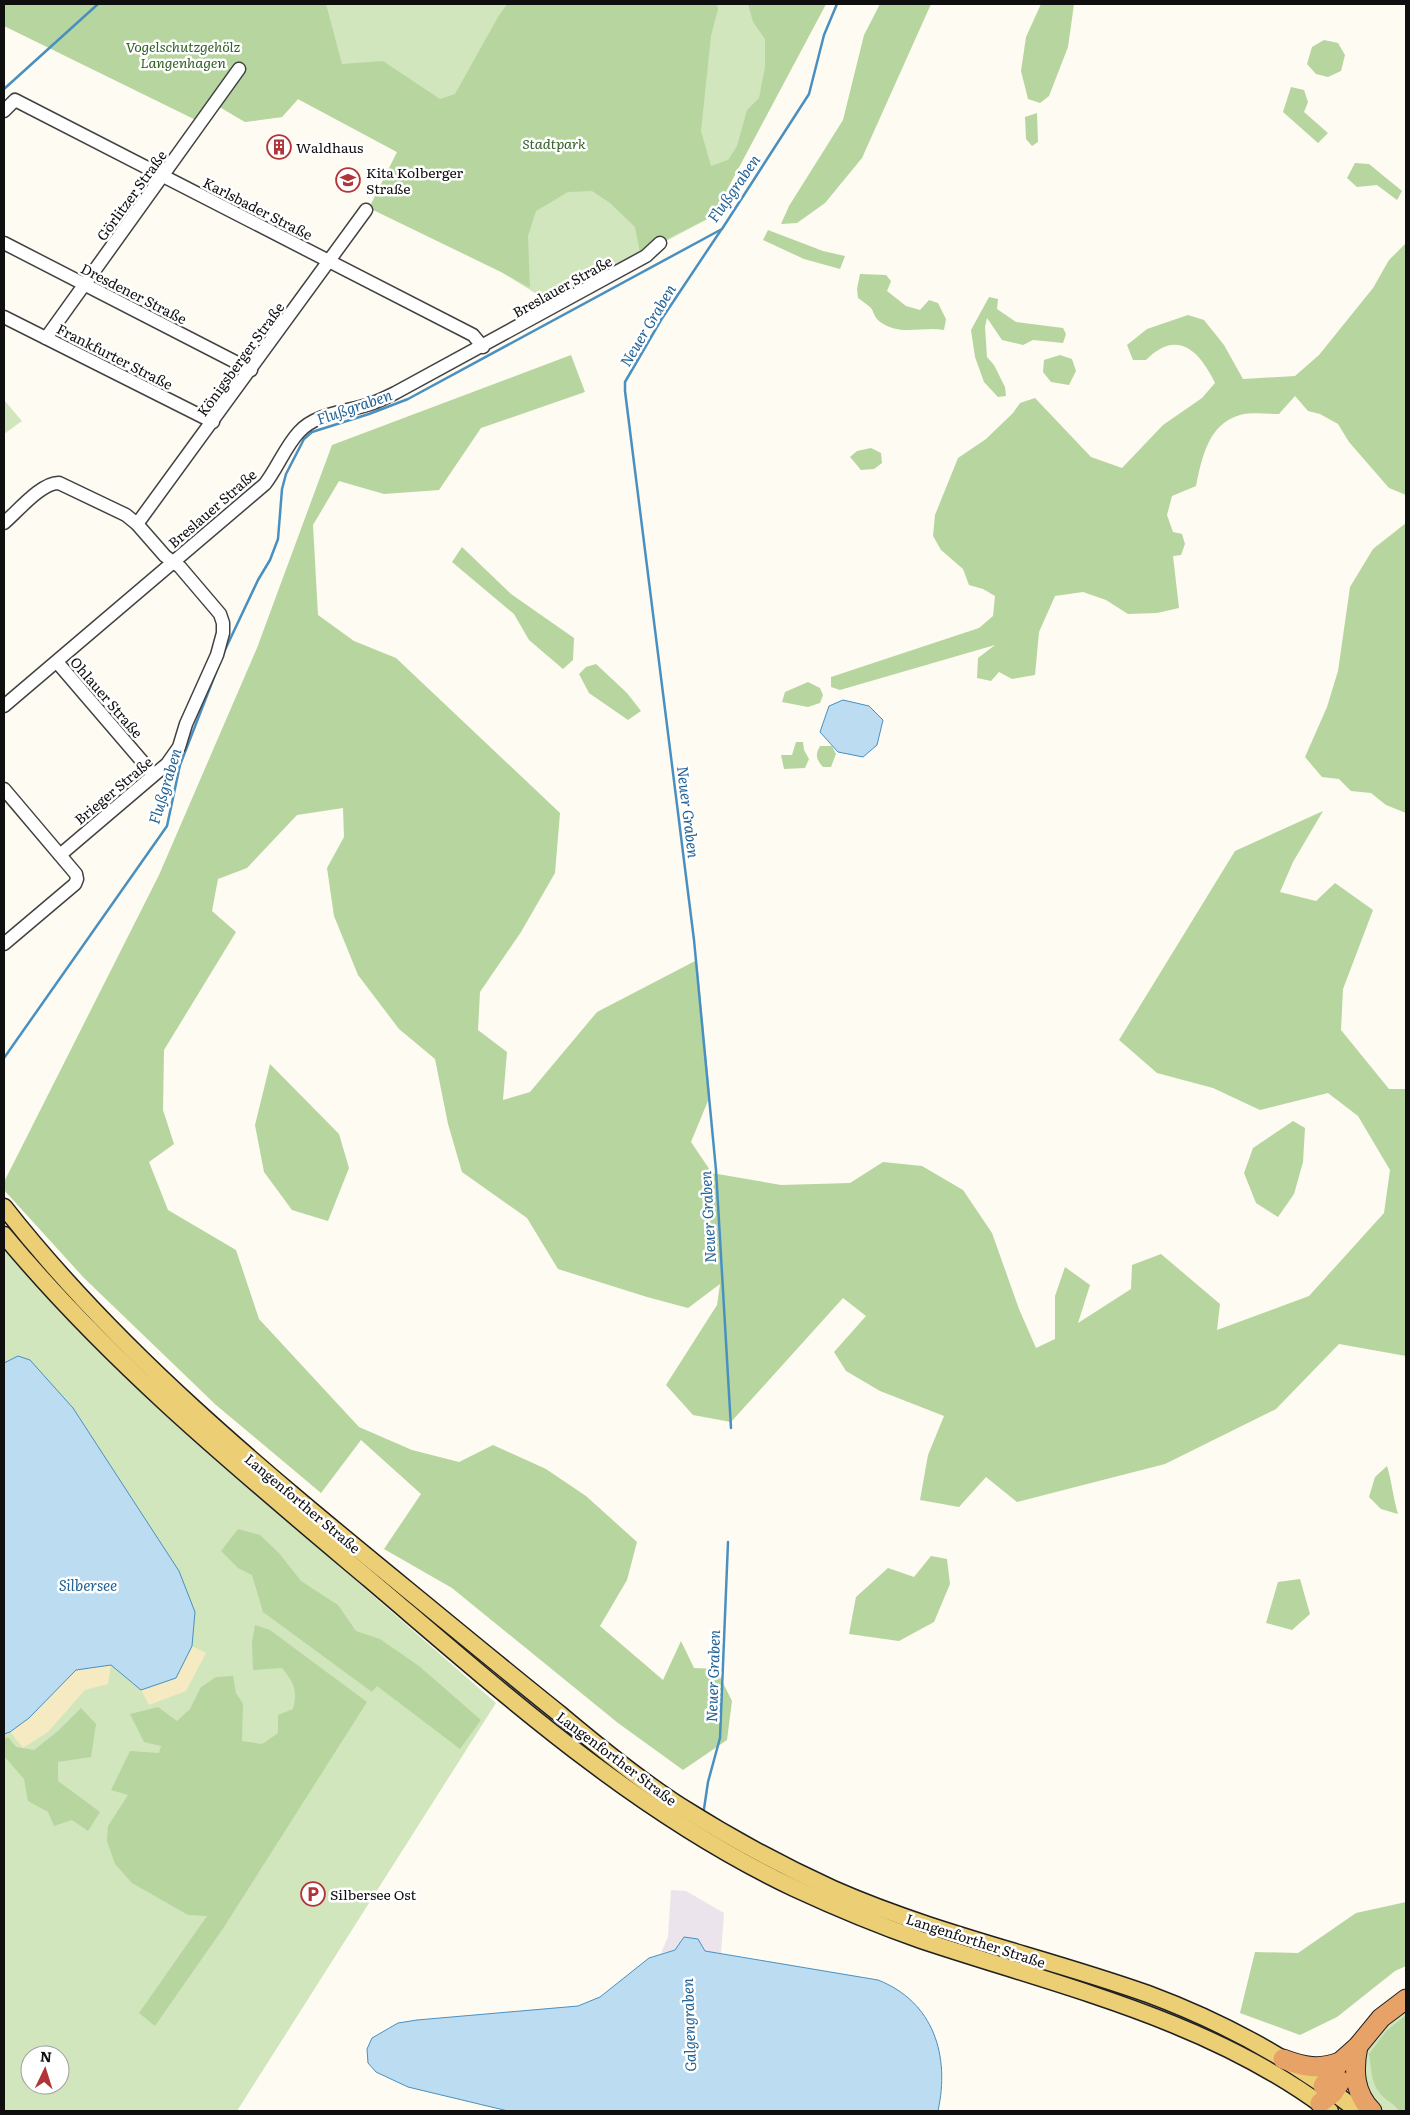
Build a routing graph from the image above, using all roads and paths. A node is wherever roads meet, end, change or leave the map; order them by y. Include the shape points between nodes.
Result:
1 (239, 69) dead end
2 (4, 111) edge
3 (164, 176) junction
4 (366, 210) dead end
5 (4, 243) edge
6 (660, 243) dead end
7 (329, 262) junction
8 (85, 284) junction
9 (4, 317) edge
10 (46, 338) junction
11 (484, 346) junction
12 (251, 370) junction
13 (213, 422) junction
14 (4, 523) edge
15 (137, 524) junction
16 (174, 561) junction
17 (57, 662) junction
18 (4, 706) edge
19 (153, 774) junction
20 (4, 788) edge
21 (60, 854) junction
22 (4, 944) edge
23 (4, 1207) edge
24 (4, 1235) edge
25 (1406, 1999) edge
26 (1351, 2056) junction
27 (1283, 2059) junction
28 (1327, 2098) edge
29 (1358, 2111) edge
30 (1372, 2111) edge

1 - 3 street, Görlitzer Straße
2 - 3 street, Karlsbader Straße via 15,100
3 - 7 street, Karlsbader Straße
3 - 8 street, Görlitzer Straße
4 - 7 street, Königsberger Straße
5 - 8 street, Dresdener Straße
6 - 11 street, Breslauer Straße via 646,256
7 - 11 street, Karlsbader Straße via 473,335
7 - 12 street, Königsberger Straße
8 - 10 street, Görlitzer Straße
8 - 12 street, Dresdener Straße
9 - 10 street, Frankfurter Straße
10 - 13 street, Frankfurter Straße
11 - 16 street, Breslauer Straße via 371,404 309,424 299,431 265,484
12 - 13 street, Königsberger Straße
13 - 15 street, Königsberger Straße
14 - 15 street via 44,487 59,483 126,515
15 - 16 street via 165,556
16 - 17 street, Breslauer Straße
16 - 19 street, Brieger Straße via 220,614 223,633 179,748 167,764
17 - 18 street, Breslauer Straße
17 - 19 street, Ohlauer Straße
19 - 21 street, Brieger Straße
20 - 21 street
21 - 22 street via 76,874 75,884
23 - 27 main road, Langenforther Straße via 120,1339 204,1418 320,1518 582,1733 678,1804 757,1852 836,1890 926,1925 1152,1996 1220,2025
24 - 28 main road, Langenforther Straße via 110,1350 194,1430 508,1697 634,1795 743,1861 830,1904 922,1940 1146,2013
25 - 26 highway via 1381,2018
26 - 27 highway via 1327,2067 1314,2068
26 - 28 highway
26 - 30 highway via 1359,2094
27 - 28 main road, Langenforther Straße
28 - 29 main road, Langenforther Straße

